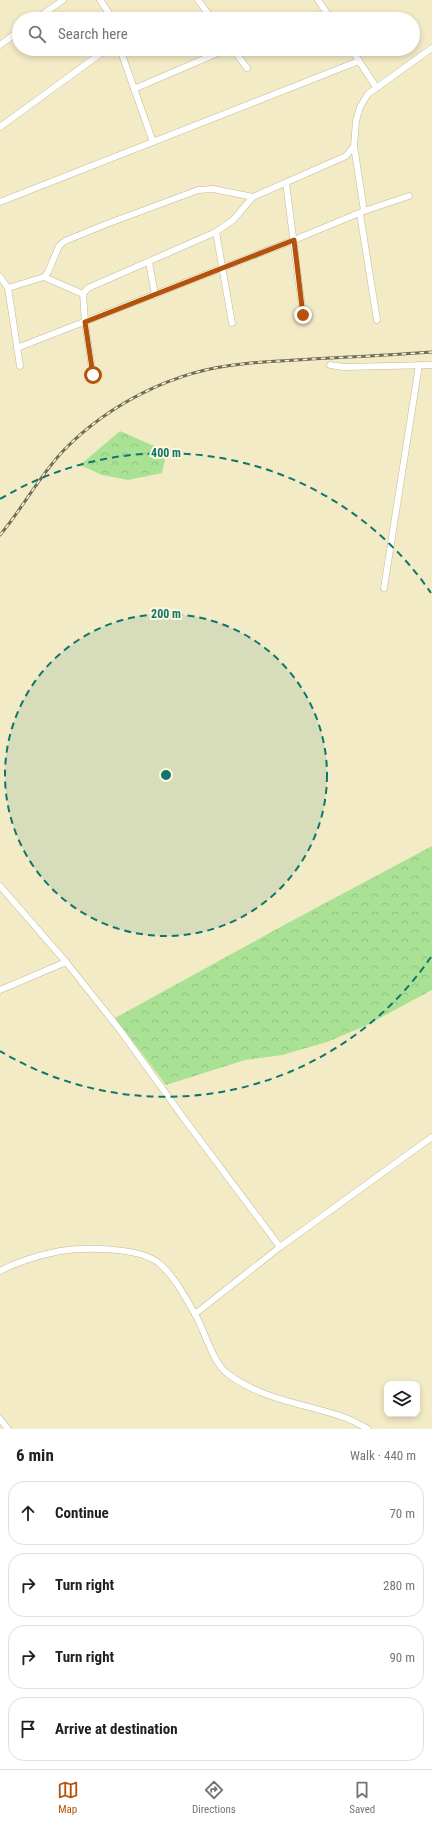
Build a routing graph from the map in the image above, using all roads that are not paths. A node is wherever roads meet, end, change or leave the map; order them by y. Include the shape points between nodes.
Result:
1 (63, 0) edge
2 (198, 0) edge
3 (318, 0) edge
4 (102, 1) edge
5 (46, 12) edge
6 (109, 12) edge
7 (207, 12) edge
8 (326, 12) edge
9 (12, 36) edge
10 (0, 45) edge
11 (432, 48) edge
12 (97, 56) edge
13 (122, 56) edge
14 (211, 56) edge
15 (238, 56) edge
16 (356, 56) edge
17 (359, 61) junction
18 (247, 68) dead end
19 (376, 87) junction
20 (134, 89) junction
21 (0, 127) edge
22 (153, 142) junction
23 (354, 146) junction
24 (286, 183) junction
25 (409, 196) dead end
26 (253, 197) junction
27 (0, 202) edge
28 (362, 212) junction
29 (216, 232) junction
30 (294, 240) junction
31 (149, 262) junction
32 (223, 268) junction
33 (44, 276) junction
34 (0, 277) edge
35 (8, 288) junction
36 (83, 294) junction
37 (155, 295) junction
38 (303, 315) dead end
39 (377, 320) dead end
40 (85, 322) junction
41 (232, 323) dead end
42 (17, 348) junction
43 (330, 365) dead end
44 (419, 365) junction
45 (432, 365) edge
46 (20, 366) dead end
47 (93, 375) dead end
48 (384, 588) dead end
49 (0, 886) edge
50 (66, 962) junction
51 (0, 990) edge
52 (432, 1137) edge
53 (280, 1247) junction
54 (0, 1271) edge
55 (195, 1314) junction
56 (0, 1419) edge
57 (8, 1429) edge
58 (368, 1429) edge

1 - 5 street
2 - 7 street
3 - 8 street
4 - 6 street
9 - 10 street
11 - 19 street
12 - 21 street
13 - 20 street
14 - 20 street
15 - 18 street
16 - 17 street
17 - 19 street
17 - 22 street
19 - 23 street via 360,107
20 - 22 street
22 - 27 street
23 - 24 street via 346,156
23 - 28 street
24 - 26 street
24 - 30 street
25 - 28 street
26 - 29 street via 232,220
26 - 33 street via 214,189 198,190 104,225 59,246
28 - 30 street
28 - 39 street
29 - 31 street
29 - 32 street
30 - 32 street
30 - 38 street
31 - 36 street via 90,286
31 - 37 street
32 - 37 street
32 - 41 street
33 - 35 street
33 - 36 street
34 - 35 street
35 - 42 street
36 - 40 street
37 - 40 street
40 - 42 street
40 - 47 street
42 - 46 street
43 - 44 street via 344,368
44 - 45 street
44 - 48 street
49 - 50 street
50 - 51 street
50 - 53 street via 120,1030
52 - 53 street
53 - 55 street
54 - 55 street via 17,1263 62,1251 125,1251 144,1255 160,1264 171,1275
55 - 58 street via 210,1348 225,1373 241,1384 284,1400 347,1418
56 - 57 street

